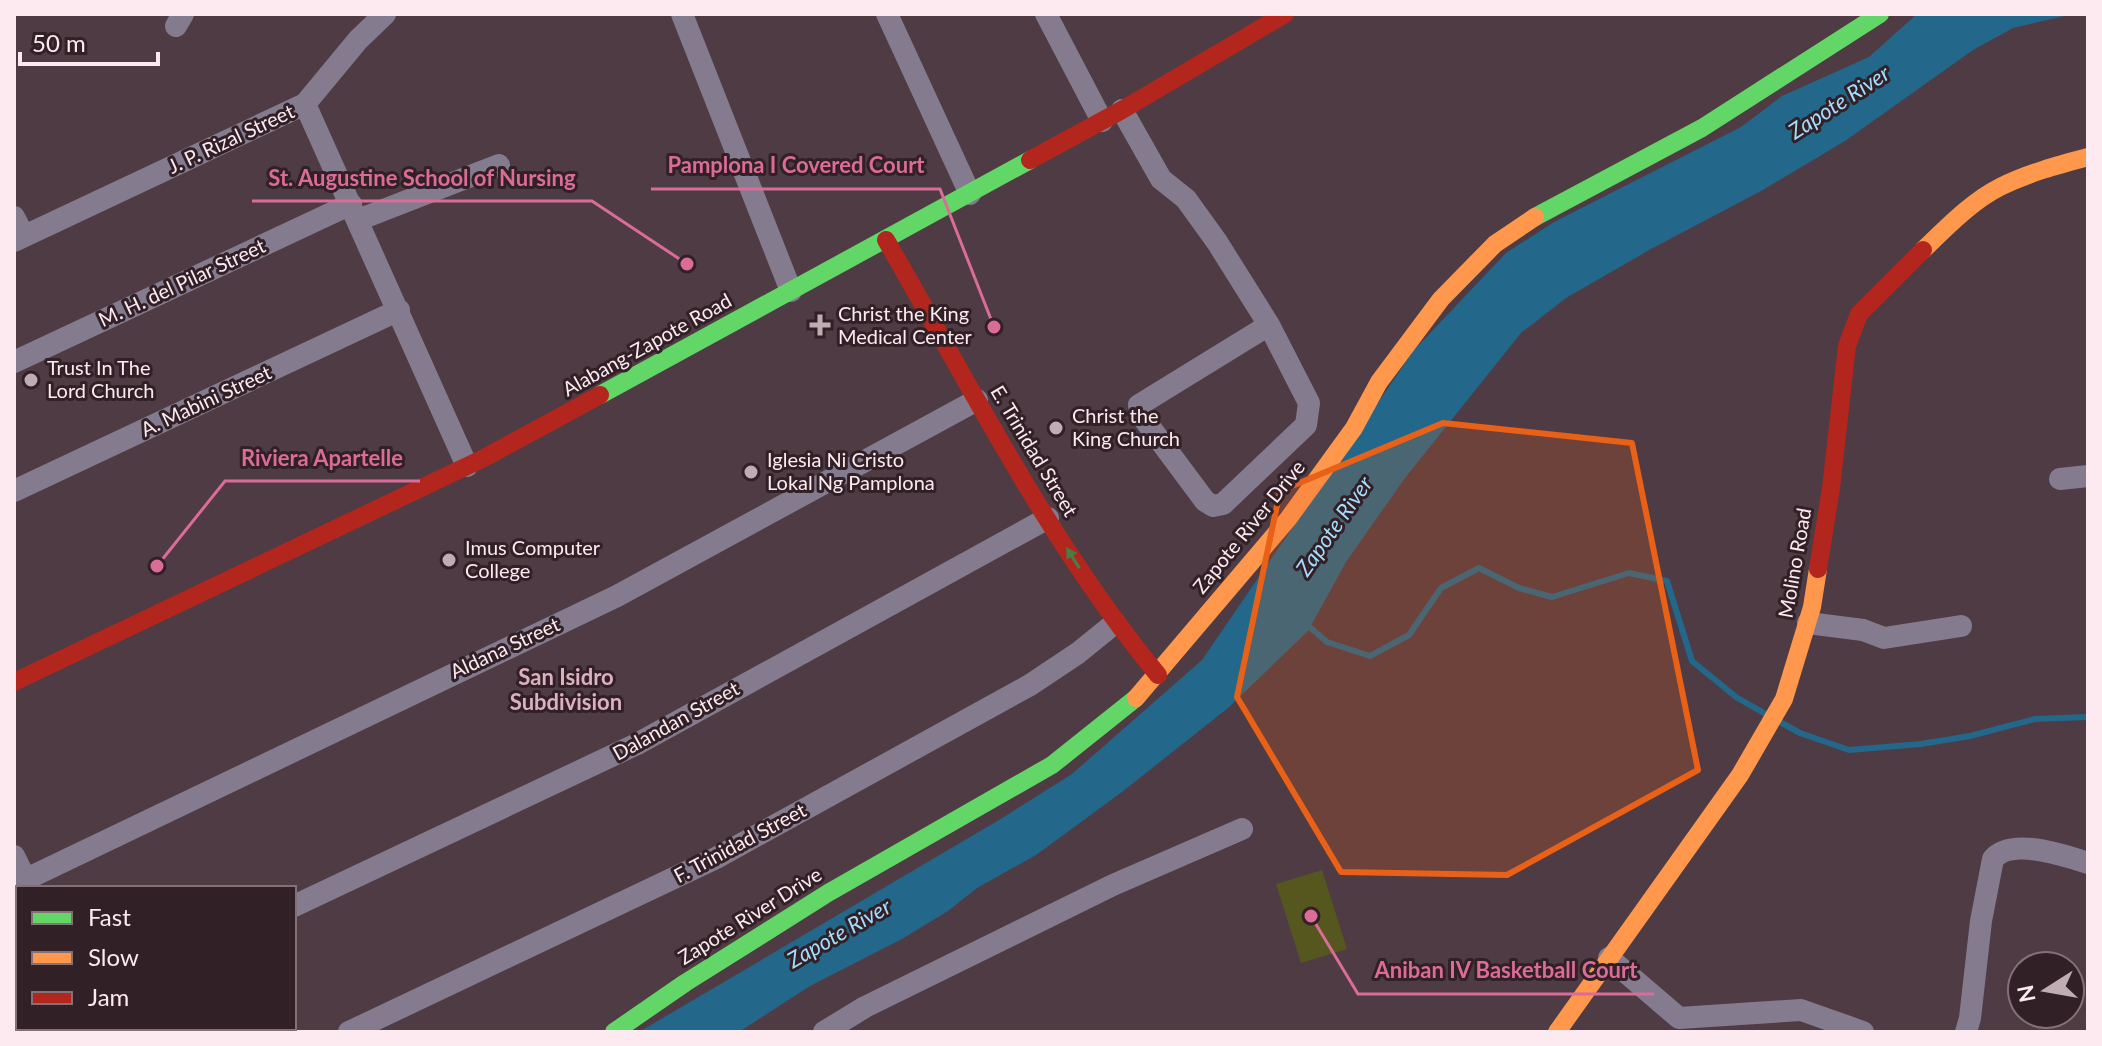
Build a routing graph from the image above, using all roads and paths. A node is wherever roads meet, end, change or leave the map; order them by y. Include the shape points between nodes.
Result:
1 (385, 14) edge
2 (682, 14) edge
3 (887, 14) edge
4 (1046, 14) edge
5 (1285, 14) edge
6 (1880, 14) edge
7 (305, 104) junction
8 (1112, 115) junction
9 (2088, 157) edge
10 (499, 165) dead end
11 (970, 194) junction
12 (354, 212) junction
13 (17, 231) edge
14 (886, 240) junction
15 (791, 291) junction
16 (399, 310) junction
17 (1269, 325) junction
18 (14, 362) edge
19 (977, 400) junction
20 (467, 466) junction
21 (2088, 476) edge
22 (2060, 479) dead end
23 (14, 491) edge
24 (1048, 518) junction
25 (1115, 623) junction
26 (1808, 623) junction
27 (1961, 626) dead end
28 (1158, 675) junction
29 (14, 682) edge
30 (1242, 829) dead end
31 (14, 856) edge
32 (2088, 863) edge
33 (23, 884) edge
34 (296, 905) edge
35 (1609, 958) junction
36 (349, 1032) edge
37 (614, 1032) edge
38 (824, 1032) edge
39 (1557, 1032) edge
40 (1863, 1032) edge
41 (1966, 1032) edge

1 - 7 street
2 - 15 street
3 - 11 street
4 - 8 street
5 - 8 main road, Alabang-Zapote Road
6 - 28 main road, Zapote River Drive via 1702,128 1529,220 1495,244 1441,299 1288,519
7 - 12 street, J. P. Rizal Street
7 - 13 street, J. P. Rizal Street
8 - 11 main road, Alabang-Zapote Road
8 - 17 street via 1158,175 1191,203
9 - 26 main road, Molino Road via 2039,171 1985,196 1859,314 1847,346
10 - 12 street, M. H. del Pilar Street
11 - 14 main road, Alabang-Zapote Road
12 - 16 street, J. P. Rizal Street
12 - 18 street, M. H. del Pilar Street
14 - 15 main road, Alabang-Zapote Road
14 - 19 main road, E. Trinidad Street
15 - 20 main road, Alabang-Zapote Road
16 - 20 street, J. P. Rizal Street
16 - 23 street, A. Mabini Street
17 - 17 street via 1307,397 1308,420 1223,504 1213,506 1141,415 1139,405
19 - 24 main road, E. Trinidad Street
19 - 33 street, Aldana Street via 617,596
20 - 29 main road, Alabang-Zapote Road
21 - 22 street
25 -> 24 main road, E. Trinidad Street
24 - 34 street, Dalandan Street via 637,744
25 - 28 main road, E. Trinidad Street
25 - 36 street, F. Trinidad Street via 1030,685 716,858
26 - 27 street via 1884,638
26 - 35 main road, Molino Road via 1784,699 1768,729
28 - 37 main road, Zapote River Drive via 1052,765 828,893
30 - 38 street via 1113,885
31 - 33 street
32 - 41 street via 2035,850 1998,852 1981,921
35 - 39 main road, Molino Road
35 - 40 street via 1679,1018 1801,1010

